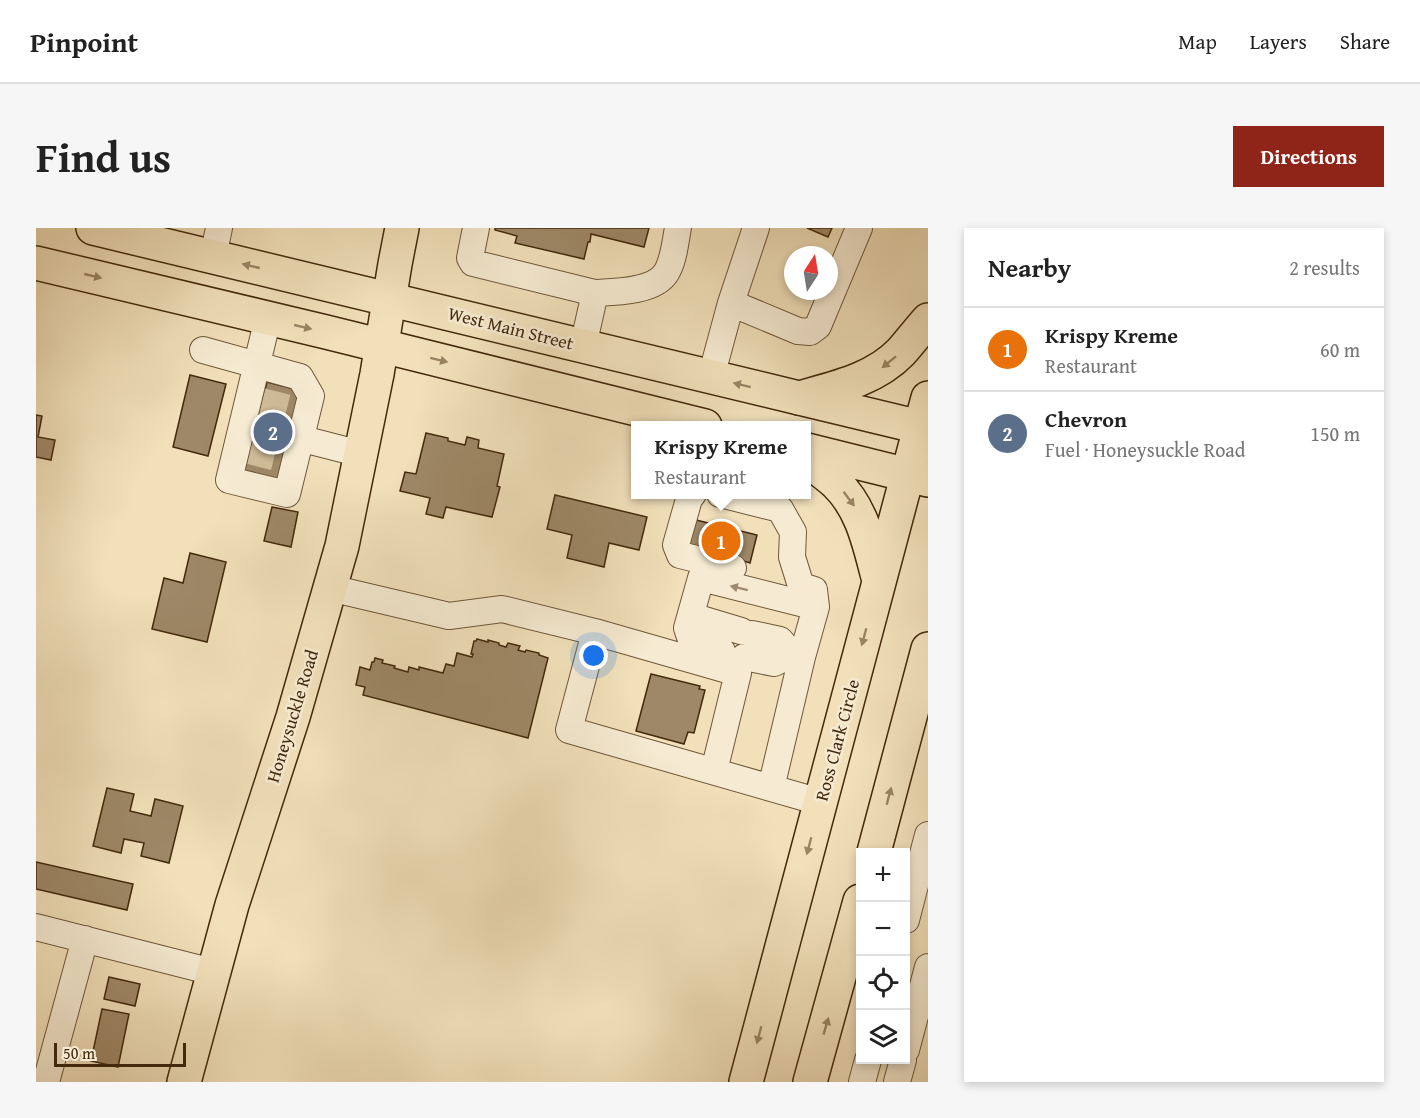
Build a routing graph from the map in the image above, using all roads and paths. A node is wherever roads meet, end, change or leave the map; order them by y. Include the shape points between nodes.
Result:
1 (93, 228) edge
2 (402, 228) edge
3 (476, 228) edge
4 (678, 228) edge
5 (756, 228) edge
6 (859, 228) edge
7 (216, 242) edge
8 (36, 263) edge
9 (595, 293) junction
10 (389, 298) junction
11 (731, 303) junction
12 (268, 318) junction
13 (928, 320) edge
14 (382, 346) junction
15 (583, 346) junction
16 (203, 350) dead end
17 (257, 365) junction
18 (711, 377) junction
19 (799, 398) junction
20 (925, 418) edge
21 (685, 421) edge
22 (293, 450) junction
23 (811, 451) edge
24 (362, 454) junction
25 (811, 463) edge
26 (918, 477) edge
27 (690, 499) edge
28 (737, 499) edge
29 (879, 581) junction
30 (801, 586) junction
31 (330, 588) junction
32 (816, 607) junction
33 (689, 622) junction
34 (595, 632) junction
35 (928, 649) edge
36 (742, 650) junction
37 (797, 655) junction
38 (680, 656) junction
39 (796, 686) junction
40 (714, 771) junction
41 (771, 788) junction
42 (820, 802) junction
43 (928, 835) edge
44 (875, 848) edge
45 (910, 905) edge
46 (36, 927) edge
47 (85, 939) junction
48 (855, 947) edge
49 (928, 967) edge
50 (213, 972) junction
51 (910, 1035) edge
52 (867, 1064) edge
53 (902, 1064) edge
54 (46, 1082) edge
55 (184, 1082) edge
56 (746, 1082) edge
57 (810, 1082) edge
58 (862, 1082) edge
59 (897, 1082) edge

1 - 7 main road, West Main Street
2 - 10 main road, Honeysuckle Road
3 - 9 lane via 470,258 473,263
4 - 9 lane via 664,276 627,291
5 - 11 lane
6 - 11 lane via 818,326 810,332 798,331
10 -> 7 main road, West Main Street
8 -> 12 main road
9 - 15 lane
10 - 14 main road, Honeysuckle Road
10 - 15 main road, West Main Street
11 - 18 lane
12 -> 14 main road
12 - 17 lane
13 -> 19 main road via 900,353 880,369
14 -> 21 main road
14 - 24 main road, Honeysuckle Road
15 - 18 main road, West Main Street
16 - 17 lane
17 - 22 lane via 300,377 311,396 302,411
17 - 22 lane via 255,399 246,438 229,480 287,494
19 -> 18 main road, West Main Street
19 - 20 main road, West Main Street
20 - 26 main road, Ross Clark Circle
22 - 24 lane
23 - 26 main road
24 - 31 main road, Honeysuckle Road
25 -> 29 main road via 837,484 858,512
26 - 29 main road, Ross Clark Circle
27 - 30 lane via 676,545 680,555
28 - 30 lane via 780,509 793,532 792,557
29 -> 42 main road, Ross Clark Circle
30 - 32 lane via 814,590
31 - 34 lane via 449,616 502,609
31 - 50 main road, Honeysuckle Road
32 -> 33 lane via 701,578
32 - 37 lane
33 - 36 lane
33 - 38 lane
34 - 38 lane
34 - 40 lane via 569,730
44 -> 35 main road
36 - 37 lane via 780,640
36 - 38 lane
36 - 39 lane
36 - 40 lane
37 - 39 lane
39 - 41 lane
40 - 41 lane
41 - 42 lane
42 -> 56 main road, Ross Clark Circle
43 - 45 lane
46 - 47 lane
47 - 50 lane
47 - 54 lane
57 -> 48 main road
49 - 51 lane
50 - 55 main road, Honeysuckle Road
52 - 58 lane
53 - 59 lane

